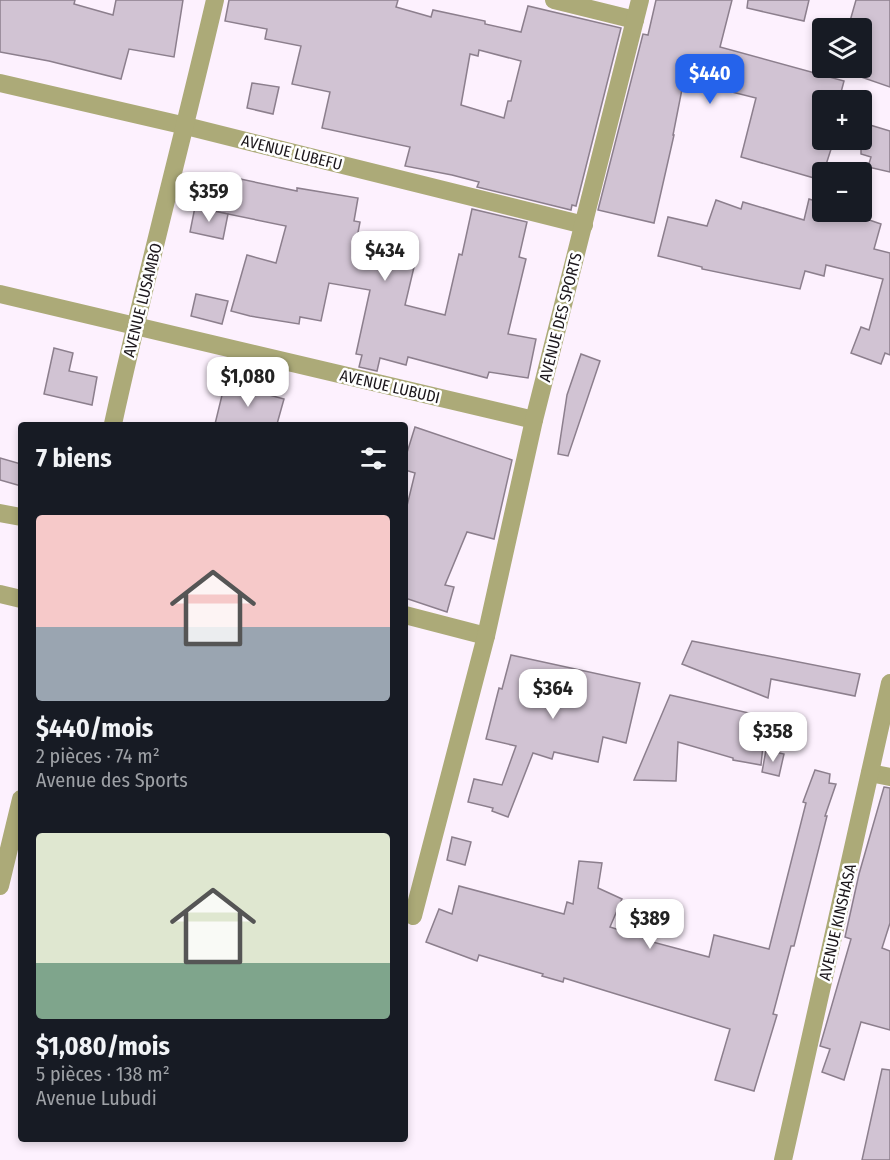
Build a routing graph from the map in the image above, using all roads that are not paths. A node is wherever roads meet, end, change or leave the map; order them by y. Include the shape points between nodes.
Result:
1 (215, 0) edge
2 (554, 0) edge
3 (640, 0) edge
4 (634, 20) junction
5 (0, 83) edge
6 (186, 126) junction
7 (584, 225) junction
8 (0, 294) edge
9 (135, 326) junction
10 (534, 420) junction
11 (113, 422) edge
12 (0, 513) edge
13 (18, 516) edge
14 (0, 594) edge
15 (18, 598) edge
16 (408, 616) edge
17 (486, 636) junction
18 (890, 683) edge
19 (870, 772) junction
20 (890, 777) edge
21 (18, 803) edge
22 (8, 818) edge
23 (0, 886) edge
24 (413, 916) dead end
25 (783, 1160) edge

1 - 6 street, AVENUE LUSAMBO
2 - 4 street
3 - 4 street, AVENUE DES SPORTS
4 - 7 street, AVENUE DES SPORTS
5 - 6 street, AVENUE LUBEFU
6 - 7 street, AVENUE LUBEFU
6 - 9 street, AVENUE LUSAMBO
7 - 10 street, AVENUE DES SPORTS
8 - 9 street, AVENUE LUBUDI
9 - 10 street, AVENUE LUBUDI
9 - 11 street, AVENUE LUSAMBO
10 - 17 street, AVENUE DES SPORTS
12 - 13 street
14 - 15 street
16 - 17 street
17 - 24 street, AVENUE DES SPORTS
18 - 19 street, AVENUE KINSHASA
19 - 20 street
19 - 25 street, AVENUE KINSHASA
21 - 22 street
22 - 23 street

